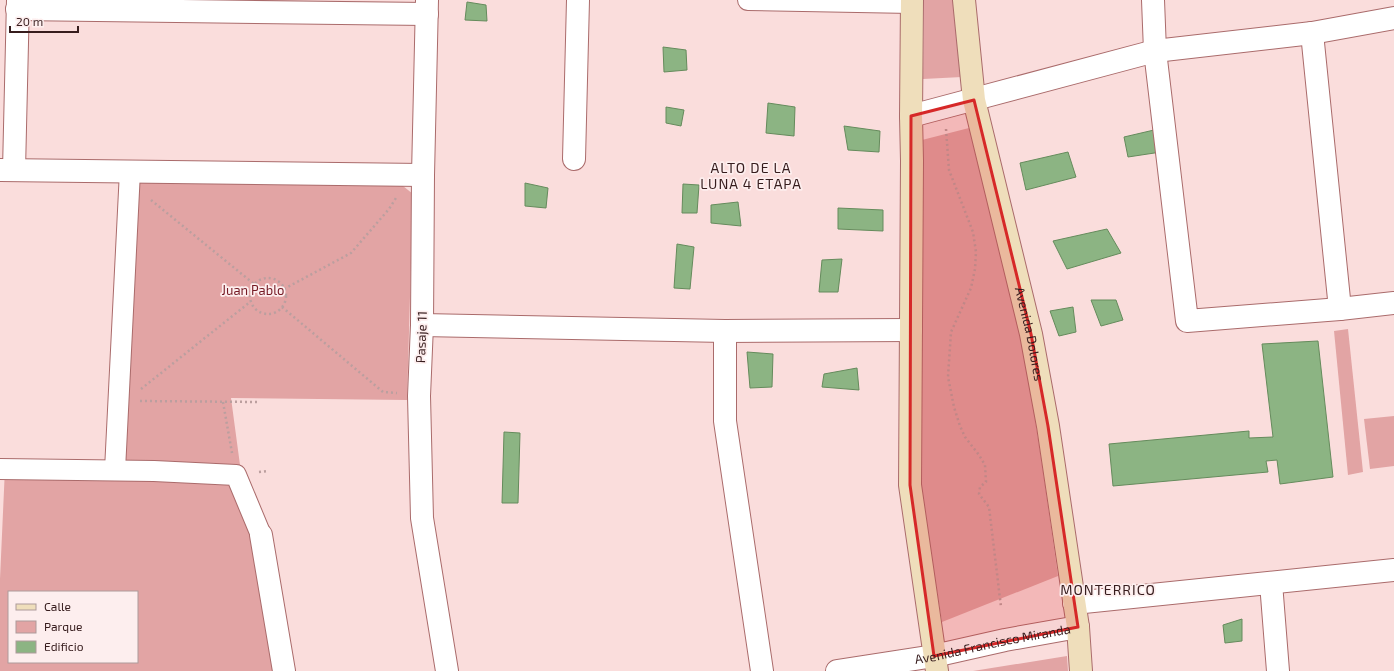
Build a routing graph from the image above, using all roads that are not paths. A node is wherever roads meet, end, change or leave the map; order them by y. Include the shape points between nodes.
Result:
1 (578, 0) edge
2 (748, 0) edge
3 (964, 0) edge
4 (1153, 0) edge
5 (912, 2) edge
6 (18, 4) edge
7 (427, 7) edge
8 (1394, 18) edge
9 (1312, 33) junction
10 (1154, 51) junction
11 (974, 100) junction
12 (911, 116) junction
13 (574, 159) dead end
14 (7, 170) edge
15 (416, 175) junction
16 (130, 177) junction
17 (1394, 303) edge
18 (1340, 309) junction
19 (422, 325) junction
20 (911, 330) junction
21 (726, 331) junction
22 (0, 469) edge
23 (115, 470) junction
24 (262, 535) joint
25 (1394, 572) edge
26 (1271, 583) junction
27 (1074, 603) junction
28 (1078, 627) junction
29 (935, 663) edge
30 (284, 671) edge
31 (447, 671) edge
32 (762, 671) edge
33 (837, 671) edge
34 (1081, 671) edge
35 (1278, 671) edge

1 - 13 street
2 - 5 street
3 - 11 main road, Avenida Dolores
4 - 10 street
5 - 12 main road
6 - 7 street
6 - 14 street
7 - 15 street, Pasaje 11
8 - 9 street
9 - 10 street
9 - 18 street
10 - 11 street
10 - 18 street via 1187,321
11 - 12 street
11 - 27 main road, Avenida Dolores via 1030,334 1048,426
12 - 20 main road
14 - 16 street
15 - 16 street
15 - 19 street, Pasaje 11
16 - 23 street via 123,401
17 - 18 street
19 - 21 street
19 - 31 street, Pasaje 11 via 419,396 422,518
20 - 21 street
20 - 29 main road via 910,485
21 - 32 street via 725,421
22 - 23 street
23 - 24 street via 236,475
24 - 30 street
25 - 26 street
26 - 27 street
26 - 35 street
27 - 28 main road, Avenida Dolores
28 - 29 street, Avenida Francisco Miranda via 1006,640
28 - 34 main road, Avenida Dolores
29 - 33 street, Avenida Francisco Miranda

